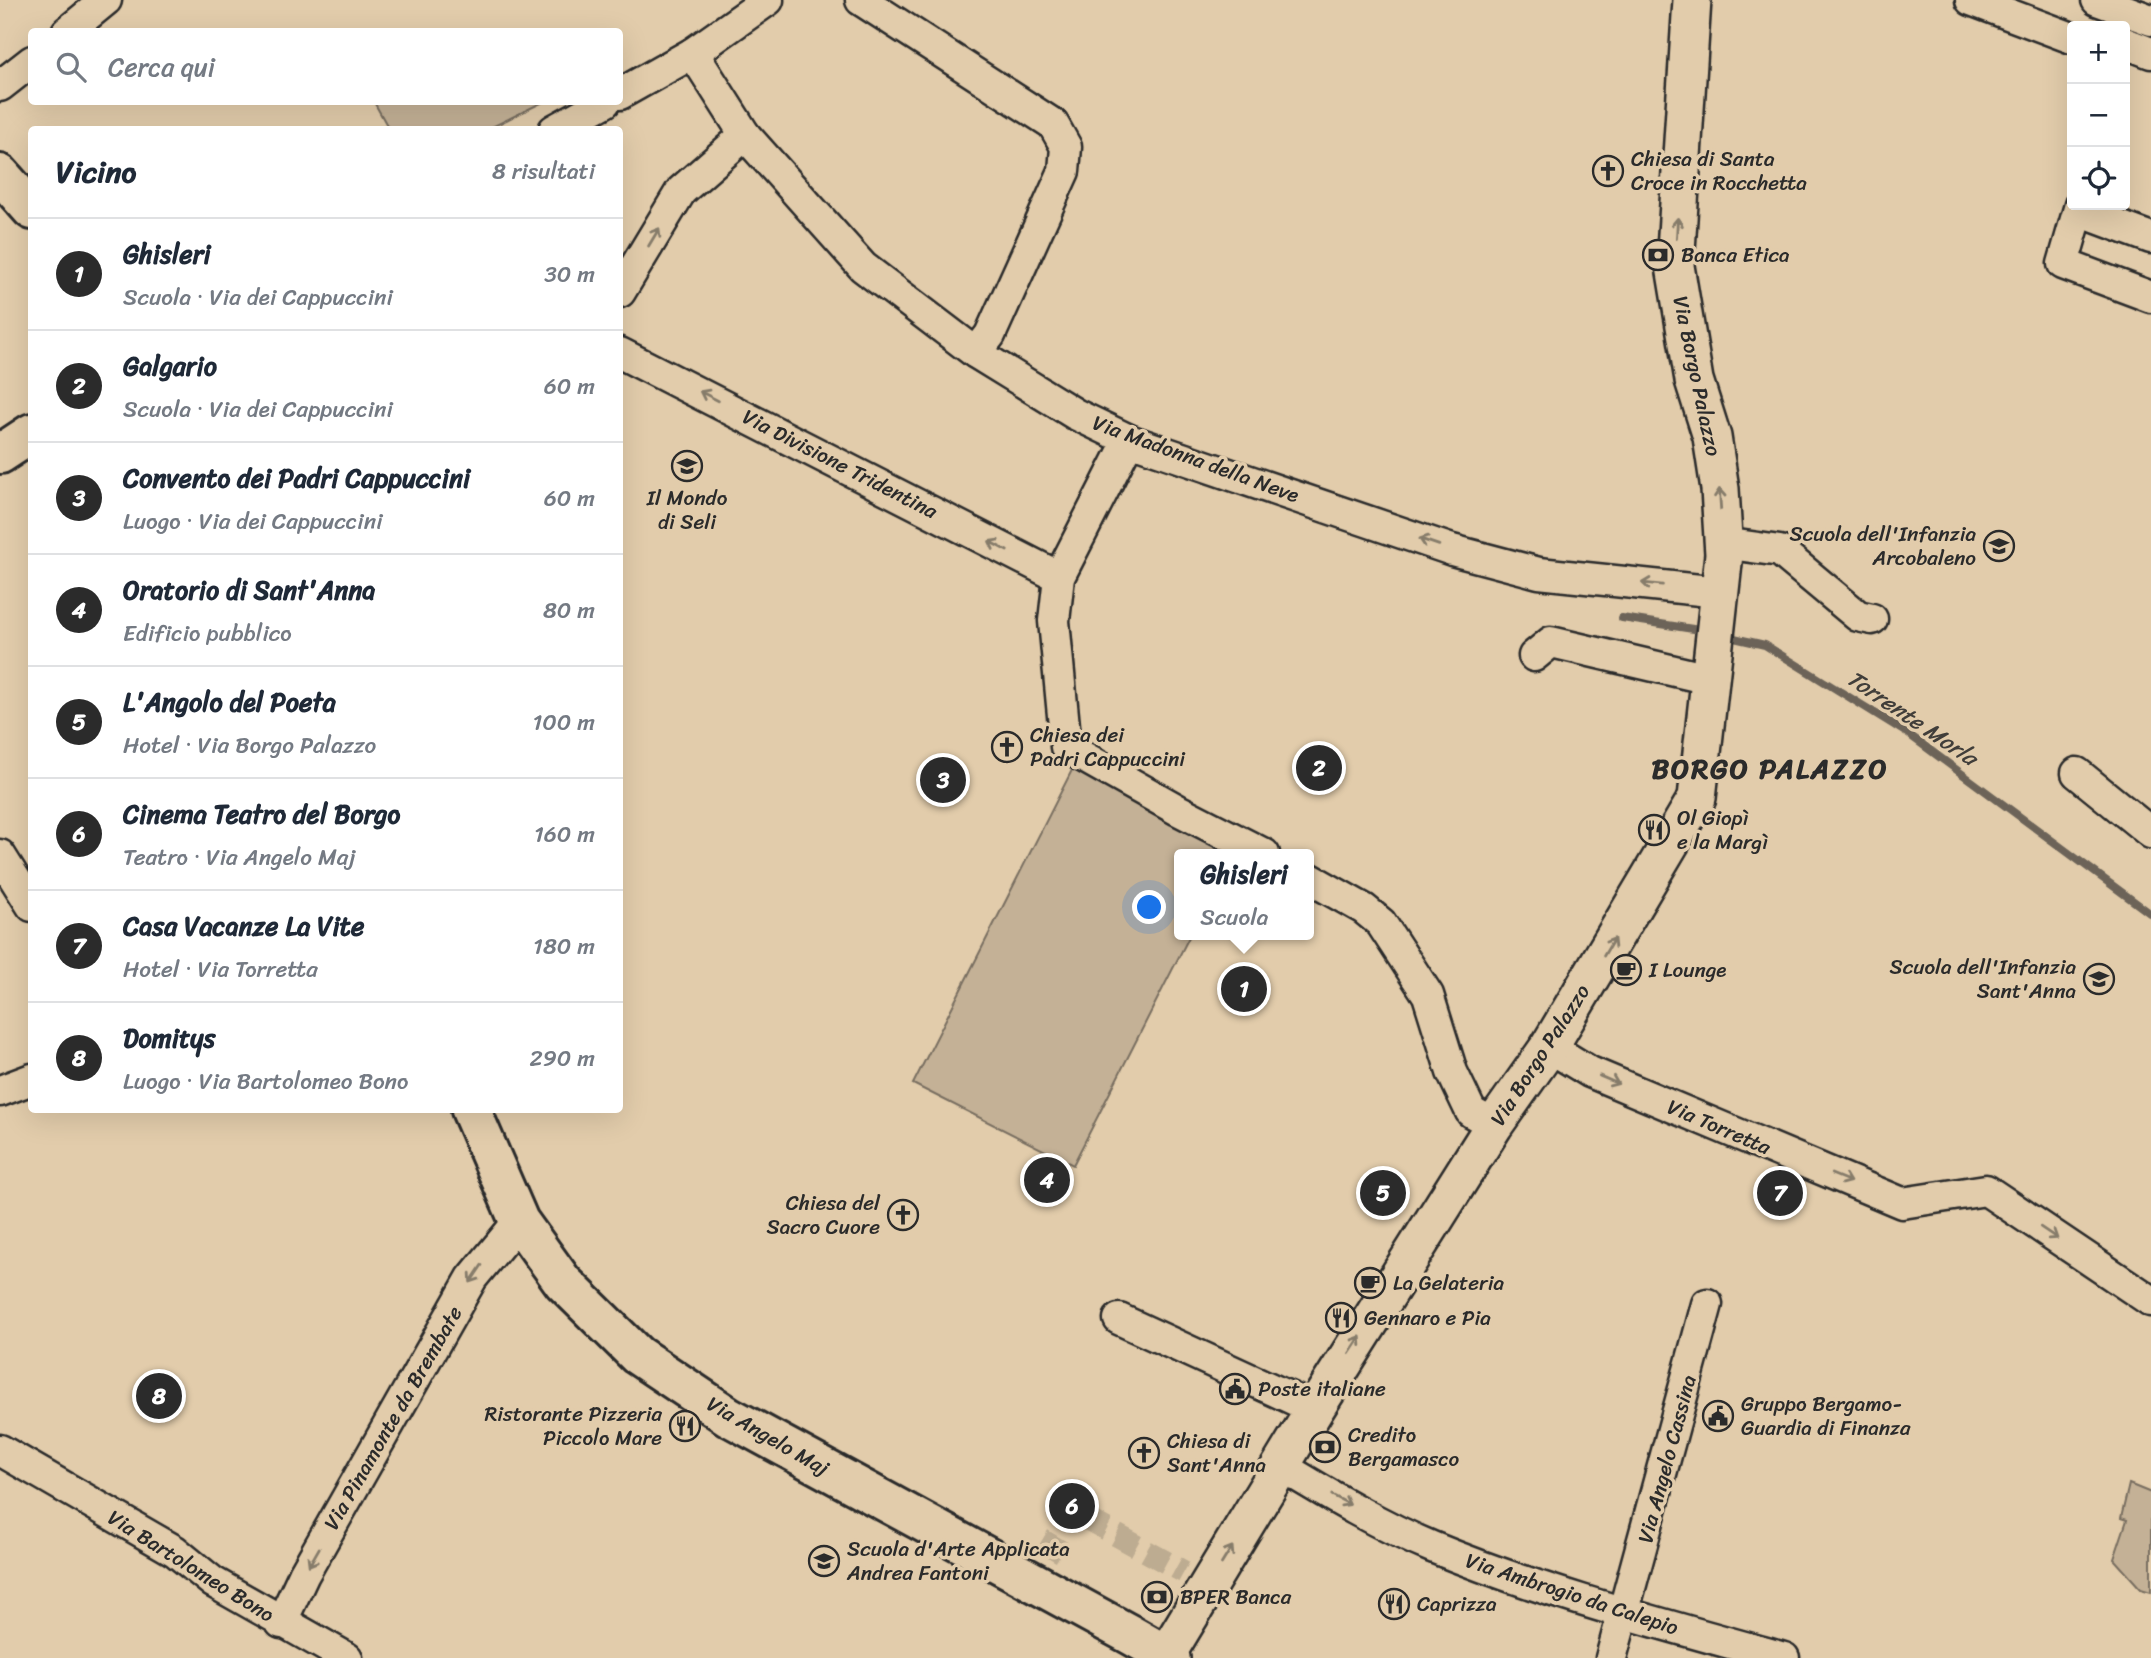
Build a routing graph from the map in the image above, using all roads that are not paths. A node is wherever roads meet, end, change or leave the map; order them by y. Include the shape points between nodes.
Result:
1 (106, 0) edge
2 (768, 0) edge
3 (861, 0) edge
4 (1692, 0) edge
5 (1971, 0) edge
6 (2010, 0) edge
7 (2097, 0) edge
8 (2151, 20) edge
9 (2067, 22) edge
10 (73, 28) edge
11 (2067, 36) edge
12 (693, 53) junction
13 (28, 64) edge
14 (0, 86) edge
15 (623, 92) edge
16 (600, 105) edge
17 (561, 126) edge
18 (745, 135) junction
19 (0, 174) edge
20 (28, 206) edge
21 (2079, 210) edge
22 (2085, 210) edge
23 (2151, 238) edge
24 (623, 287) edge
25 (2151, 297) edge
26 (975, 354) junction
27 (623, 355) edge
28 (28, 436) edge
29 (1129, 440) junction
30 (0, 454) edge
31 (1723, 543) junction
32 (1059, 577) junction
33 (1719, 597) junction
34 (1872, 619) dead end
35 (1534, 656) dead end
36 (1709, 672) junction
37 (2077, 773) dead end
38 (2151, 833) edge
39 (1254, 849) edge
40 (0, 855) edge
41 (1314, 881) edge
42 (28, 900) edge
43 (1549, 1047) junction
44 (28, 1080) edge
45 (0, 1091) edge
46 (472, 1113) edge
47 (1494, 1125) junction
48 (519, 1221) junction
49 (2151, 1301) edge
50 (1707, 1304) dead end
51 (1119, 1319) dead end
52 (1315, 1409) junction
53 (0, 1450) edge
54 (1281, 1466) junction
55 (1626, 1614) junction
56 (281, 1623) junction
57 (1167, 1657) edge
58 (347, 1658) edge
59 (1611, 1658) edge
60 (1784, 1658) edge

1 - 10 street
2 - 12 street
3 - 26 street via 1054,124 1066,147 1064,172 990,335
31 -> 4 street, Via Borgo Palazzo via 1712,438 1694,380 1675,266
5 - 11 street
6 - 9 street
7 - 8 street
12 - 15 street
12 - 18 street, Via Madonna della Neve
13 - 14 street
16 - 17 street
24 -> 18 street via 681,191
18 - 26 street, Via Madonna della Neve via 863,267
19 - 20 main road
21 - 25 street via 2063,264
22 - 23 street
26 - 29 street, Via Madonna della Neve via 1075,414
32 -> 27 street, Via Divisione Tridentina
28 - 30 main road
29 - 32 street
33 -> 29 street, Via Madonna della Neve via 1539,573 1452,550
31 - 33 street, Via Borgo Palazzo
31 - 34 street via 1780,551 1858,616
32 - 39 street via 1054,621 1066,747
33 - 36 street, Via Borgo Palazzo
35 - 36 street via 1551,642
43 -> 36 street, Via Borgo Palazzo via 1697,798
37 - 38 street
40 - 42 street
41 - 47 street via 1364,909 1389,934 1428,995 1452,1072 1471,1112
43 - 47 street, Via Borgo Palazzo
43 -> 49 street, Via Torretta via 1590,1072 1902,1203 1986,1190
44 - 45 street
46 - 48 main road, Via Angelo Maj
52 -> 47 street, Via Borgo Palazzo
48 -> 56 street, Via Pinamonte da Brembate via 472,1278 304,1574
48 - 57 main road, Via Angelo Maj via 563,1282 612,1331 637,1355 705,1401
50 - 55 street, Via Angelo Cassina
51 - 52 street
52 - 54 street, Via Borgo Palazzo
53 - 56 street, Via Bartolomeo Bono via 175,1551 213,1582
54 -> 55 street, Via Ambrogio da Calepio via 1403,1532 1504,1575
57 -> 54 street, Via Borgo Palazzo
55 - 59 street, Via Angelo Cassina
55 - 60 street, Via Ambrogio da Calepio
56 - 58 street, Via Bartolomeo Bono

